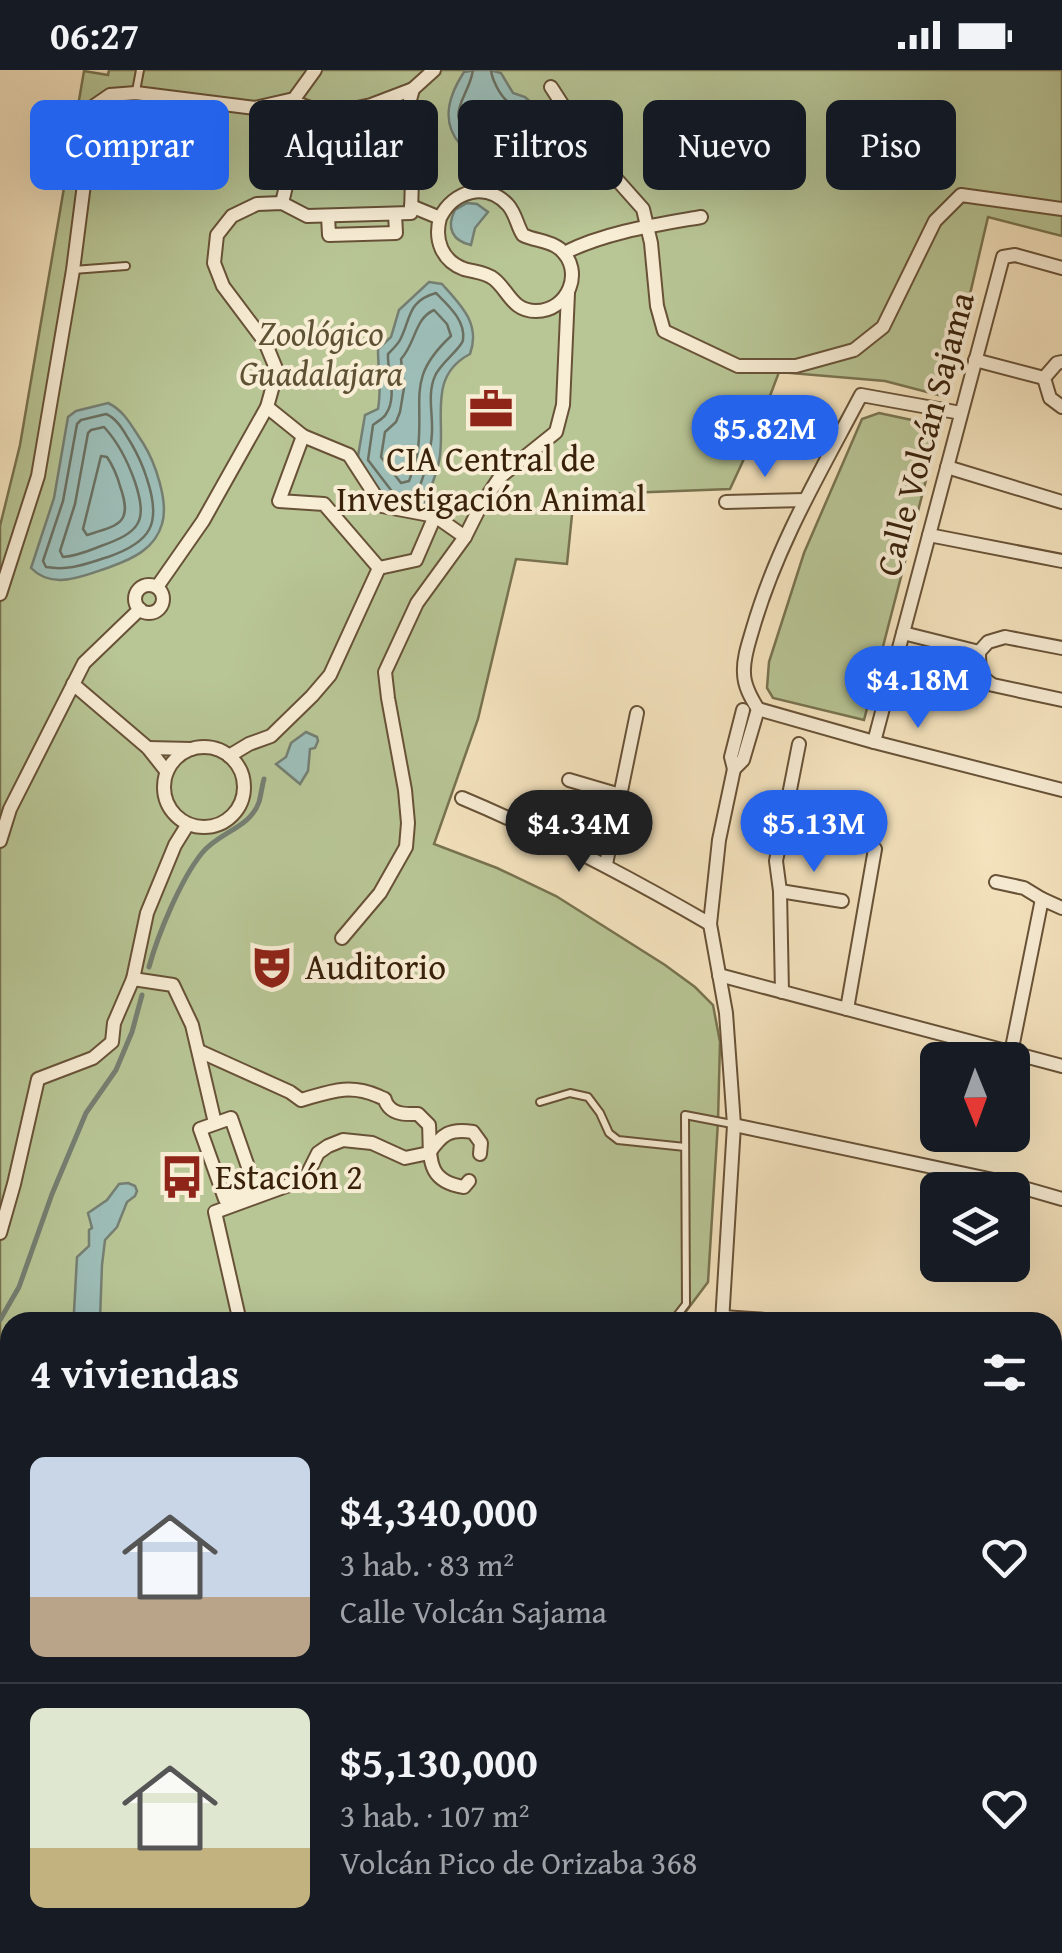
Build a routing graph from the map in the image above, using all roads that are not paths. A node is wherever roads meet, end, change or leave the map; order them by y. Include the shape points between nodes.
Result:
1 (140, 70) edge
2 (315, 70) edge
3 (434, 70) edge
4 (551, 87) dead end
5 (413, 89) junction
6 (136, 93) junction
7 (294, 99) junction
8 (297, 100) edge
9 (384, 100) edge
10 (285, 190) edge
11 (282, 203) junction
12 (411, 206) junction
13 (1062, 209) edge
14 (700, 217) dead end
15 (440, 218) junction
16 (648, 226) junction
17 (564, 253) junction
18 (126, 266) dead end
19 (1062, 268) edge
20 (73, 270) junction
21 (568, 292) junction
22 (975, 360) junction
23 (1062, 362) edge
24 (1044, 378) junction
25 (267, 407) junction
26 (1062, 407) edge
27 (961, 413) junction
28 (303, 436) junction
29 (947, 468) junction
30 (805, 500) junction
31 (726, 502) dead end
32 (1062, 502) edge
33 (435, 516) junction
34 (929, 535) junction
35 (465, 536) junction
36 (1062, 561) edge
37 (380, 568) junction
38 (157, 586) junction
39 (0, 594) edge
40 (140, 609) junction
41 (903, 634) junction
42 (1062, 648) edge
43 (979, 652) junction
44 (74, 684) junction
45 (1062, 700) edge
46 (751, 706) junction
47 (637, 712) dead end
48 (874, 742) junction
49 (799, 744) dead end
50 (148, 748) junction
51 (194, 749) junction
52 (230, 756) junction
53 (168, 772) junction
54 (569, 780) dead end
55 (1062, 790) edge
56 (620, 796) junction
57 (462, 798) dead end
58 (788, 799) junction
59 (862, 813) dead end
60 (188, 824) junction
61 (0, 841) edge
62 (875, 849) dead end
63 (606, 864) junction
64 (996, 882) dead end
65 (780, 890) junction
66 (1042, 899) junction
67 (842, 901) dead end
68 (1062, 908) edge
69 (710, 924) junction
70 (342, 938) dead end
71 (719, 976) junction
72 (133, 979) junction
73 (782, 992) junction
74 (847, 1009) junction
75 (973, 1042) edge
76 (1013, 1042) edge
77 (200, 1051) junction
78 (1030, 1057) edge
79 (1062, 1066) edge
80 (540, 1102) dead end
81 (215, 1123) junction
82 (734, 1125) junction
83 (684, 1147) junction
84 (429, 1153) junction
85 (480, 1154) dead end
86 (469, 1181) dead end
87 (242, 1197) junction
88 (1062, 1199) edge
89 (0, 1233) edge
90 (238, 1312) edge
91 (680, 1312) edge
92 (722, 1312) edge

1 - 6 lane
2 - 7 street
3 - 5 street
4 - 16 street via 594,156 643,209
5 - 9 street
5 - 12 street via 406,111 413,143
6 - 7 street via 255,108
6 - 20 street via 110,95 94,106
7 - 8 lane
10 - 11 street
11 - 12 street via 307,216 411,213
11 - 25 street via 257,204 232,216 217,235 214,263 278,371
12 - 15 street
13 - 16 street via 960,195 936,221 883,327 854,350 796,366 738,366 664,331
14 - 16 street
15 - 17 street via 459,196 488,193 508,205 524,235
15 - 21 street via 438,240 446,256 492,276 520,307 549,309
16 - 17 street
17 - 21 street via 572,273
18 - 20 lane
19 - 22 street, Calle Volcán Sajama via 1003,256
20 - 39 street via 38,476
21 - 35 street via 556,432 500,477
22 - 24 street
22 - 27 street, Calle Volcán Sajama
23 - 24 street
24 - 26 street via 1050,398
25 - 28 street
25 - 38 street via 203,521
27 - 29 street, Calle Volcán Sajama
27 - 30 street, Calle Volcán Sajama via 862,396
28 - 33 street via 349,455 382,506
28 - 37 street via 279,500 324,504
29 - 32 street
29 - 34 street, Calle Volcán Sajama
30 - 31 street
30 - 46 street, Calle Volcán Sajama via 766,584 746,654
33 - 35 street
33 - 37 street via 416,560
34 - 36 street
34 - 41 street, Calle Volcán Sajama
35 - 70 street via 418,603 385,672 406,847 380,893
37 - 52 street via 330,675 270,736
38 - 40 street via 137,592
38 - 40 street via 161,606
40 - 44 street via 84,663
41 - 43 street
41 - 48 street, Calle Volcán Sajama
42 - 43 street via 1005,637
43 - 45 street via 979,670 993,686
44 - 50 street
44 - 61 street
46 - 48 street
46 - 69 street, Calle Volcán Sajama via 731,757
47 - 56 street
48 - 55 street
49 - 58 street
50 - 51 street
50 - 53 street
51 - 52 street
51 - 53 street
52 - 60 street via 243,778 241,802 213,826
53 - 60 street via 170,807
54 - 56 street
56 - 63 street
57 - 63 street
58 - 59 street
58 - 65 street via 776,861
60 - 72 street via 147,913
62 - 74 street
63 - 69 street
64 - 66 street
65 - 67 street
65 - 73 street
66 - 68 street
66 - 76 street
69 - 71 street
71 - 73 street
71 - 82 street
72 - 77 street via 174,985
72 - 89 street via 112,1042 93,1058 38,1079
73 - 74 street
74 - 75 street
77 - 81 street
77 - 84 street via 301,1100 343,1089 384,1098 398,1113 418,1114 430,1125
78 - 79 street
80 - 83 lane via 588,1097 618,1140
81 - 87 street via 231,1118 255,1188
81 - 87 street via 200,1128 225,1198
82 - 83 lane via 685,1116
82 - 88 street
82 - 92 street
83 - 91 lane via 686,1304
84 - 85 street via 458,1130 473,1132
84 - 86 street via 432,1168 450,1185
84 - 87 street via 406,1158 342,1140 318,1153 300,1182
87 - 90 street via 215,1212

